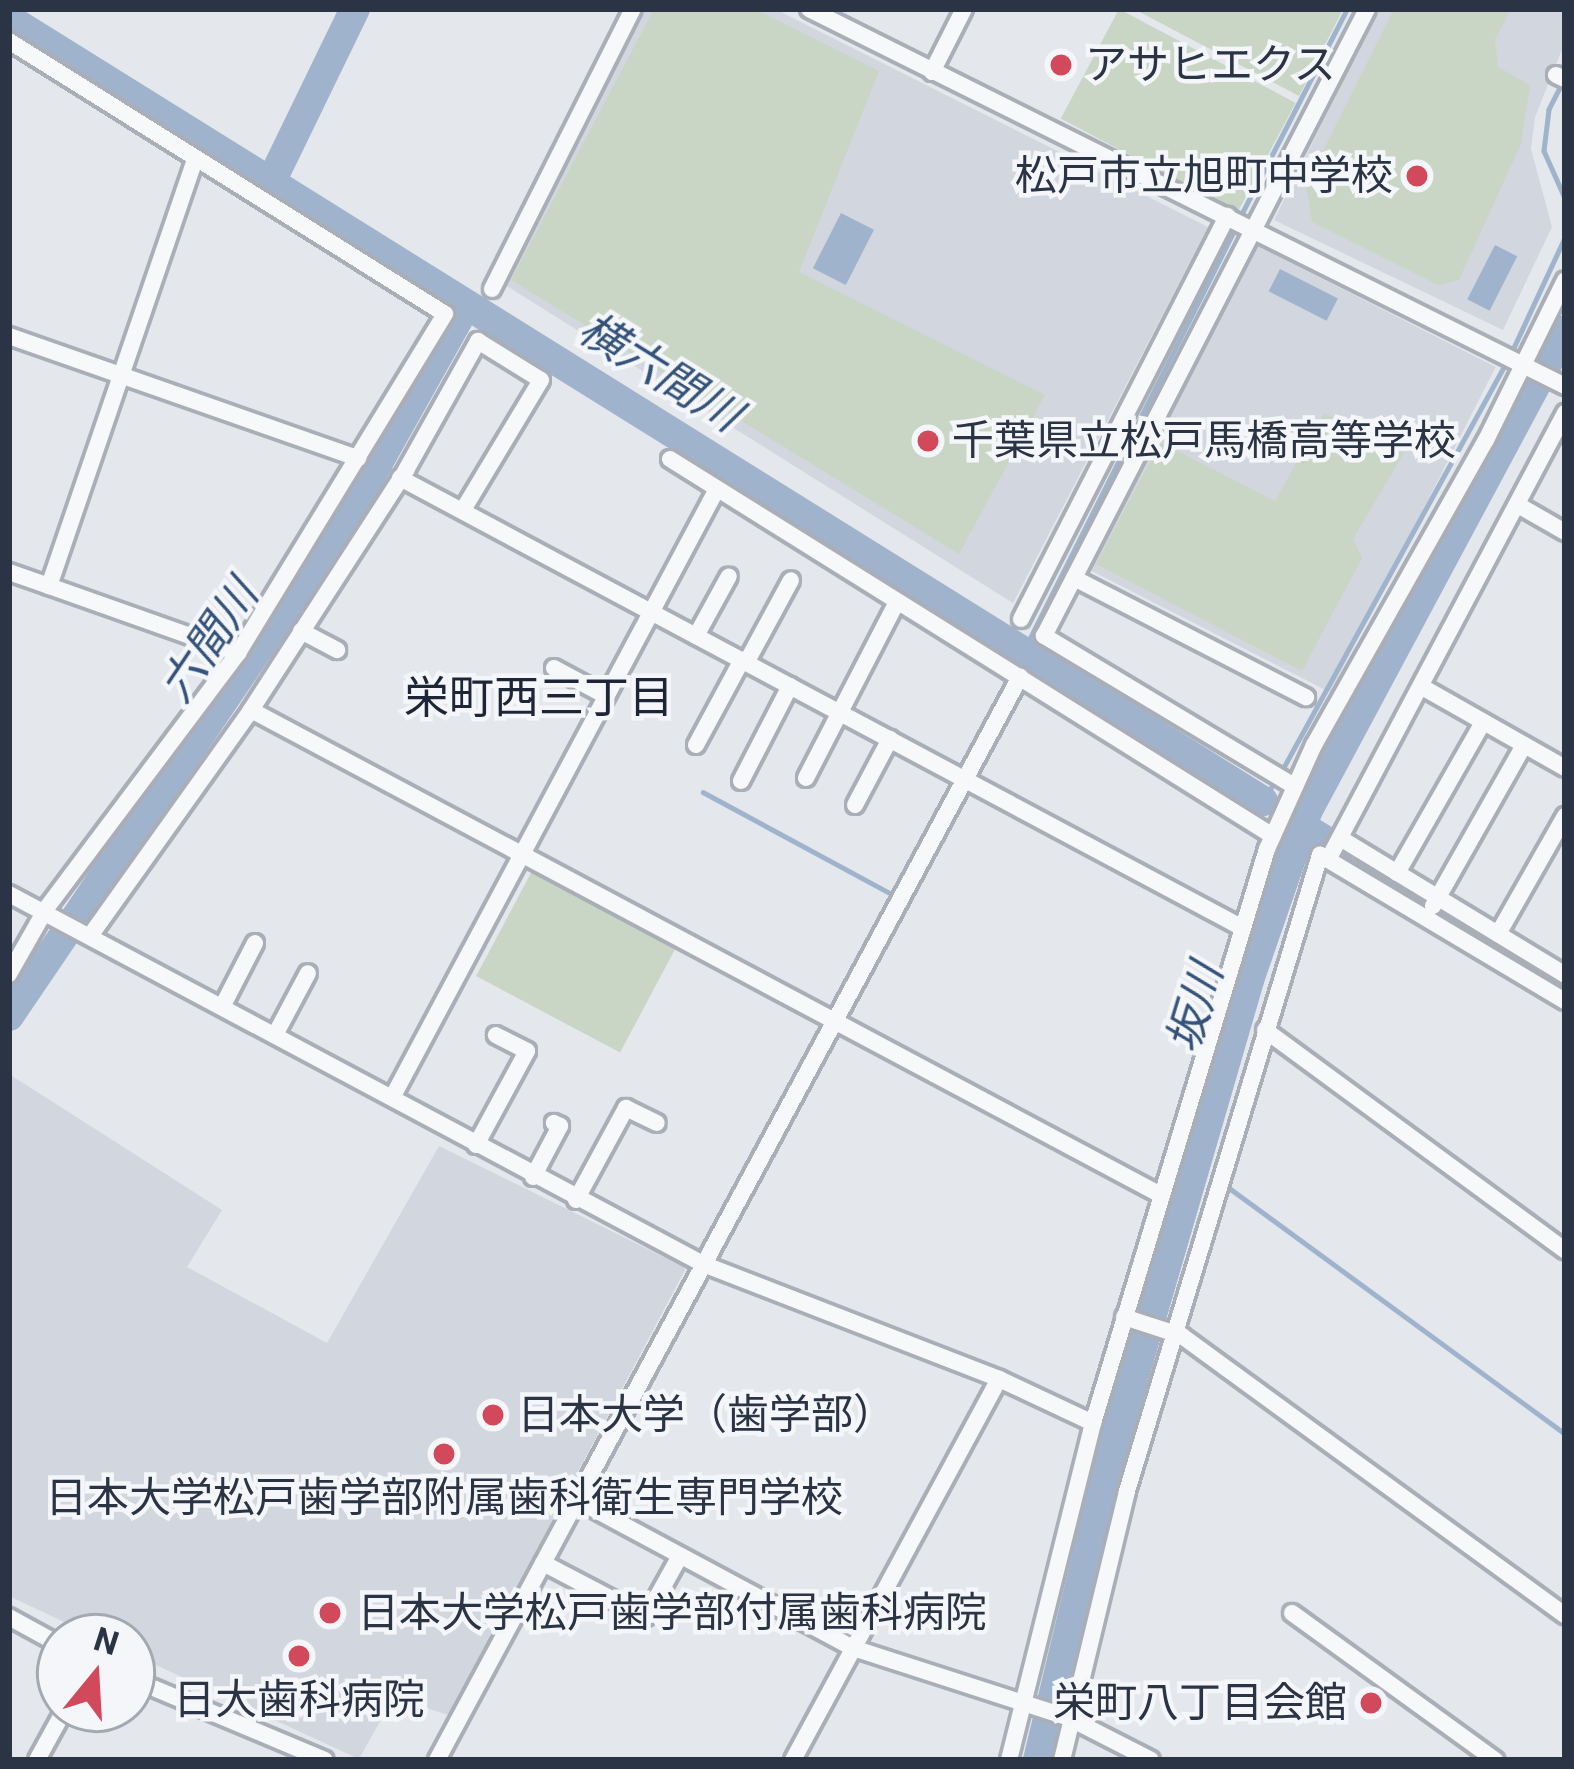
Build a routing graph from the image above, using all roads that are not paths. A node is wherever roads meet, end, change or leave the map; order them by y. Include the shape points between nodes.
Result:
1 (633, 9) edge
2 (809, 9) edge
3 (964, 9) edge
4 (1366, 9) edge
5 (9, 41) edge
6 (932, 72) junction
7 (195, 159) junction
8 (1227, 216) junction
9 (1254, 227) junction
10 (1565, 280) edge
11 (492, 289) dead end
12 (9, 336) edge
13 (1526, 365) junction
14 (121, 376) junction
15 (1562, 385) edge
16 (1565, 413) edge
17 (358, 458) junction
18 (670, 459) dead end
19 (1100, 464) junction
20 (1124, 477) junction
21 (400, 478) junction
22 (717, 489) junction
23 (1518, 506) junction
24 (463, 510) junction
25 (1565, 532) edge
26 (9, 572) edge
27 (729, 576) dead end
28 (1074, 578) junction
29 (790, 580) dead end
30 (49, 586) junction
31 (897, 602) junction
32 (651, 612) junction
33 (1021, 620) dead end
34 (301, 631) junction
35 (696, 636) junction
36 (337, 650) dead end
37 (238, 653) junction
38 (744, 662) junction
39 (554, 668) dead end
40 (1020, 677) junction
41 (790, 686) junction
42 (1422, 688) junction
43 (607, 696) junction
44 (1306, 697) dead end
45 (251, 710) junction
46 (839, 712) junction
47 (1483, 722) junction
48 (890, 739) junction
49 (696, 745) dead end
50 (1524, 745) junction
51 (1565, 768) edge
52 (806, 778) dead end
53 (965, 779) junction
54 (741, 782) dead end
55 (1291, 793) junction
56 (855, 806) dead end
57 (1565, 816) edge
58 (1275, 832) junction
59 (1334, 850) junction
60 (523, 854) junction
61 (1397, 873) junction
62 (9, 894) edge
63 (1438, 898) junction
64 (46, 909) junction
65 (1426, 917) junction
66 (1241, 928) junction
67 (1498, 934) junction
68 (90, 936) junction
69 (255, 943) dead end
70 (308, 973) dead end
71 (9, 974) edge
72 (1565, 975) edge
73 (1565, 1001) edge
74 (222, 1007) junction
75 (836, 1022) junction
76 (1265, 1030) junction
77 (275, 1035) junction
78 (496, 1035) dead end
79 (393, 1096) junction
80 (554, 1123) dead end
81 (657, 1123) dead end
82 (476, 1144) junction
83 (532, 1177) junction
84 (1161, 1195) junction
85 (576, 1200) junction
86 (1565, 1250) edge
87 (703, 1264) junction
88 (1127, 1318) junction
89 (1170, 1331) junction
90 (999, 1379) junction
91 (1093, 1424) junction
92 (577, 1500) junction
93 (680, 1556) junction
94 (543, 1563) junction
95 (1292, 1613) dead end
96 (1565, 1616) edge
97 (9, 1617) edge
98 (36, 1632) edge
99 (853, 1648) junction
100 (156, 1689) edge
101 (1027, 1707) junction
102 (1070, 1718) junction
103 (52, 1733) edge
104 (37, 1760) edge
105 (325, 1760) edge
106 (437, 1760) edge
107 (793, 1760) edge
108 (1009, 1760) edge
109 (1063, 1760) edge
110 (1151, 1760) edge
111 (1495, 1760) edge

1 - 11 street
2 - 6 street
3 - 6 street
4 - 9 street
5 - 7 street
6 - 8 street
7 - 14 street
7 - 17 street via 445,314
8 - 9 street
8 - 19 street
9 - 13 street
9 - 20 street
10 - 13 street
12 - 14 street
13 - 15 street
13 - 55 street
14 - 17 street
14 - 30 street
16 - 23 street
17 - 37 street
18 - 22 street
19 - 20 street
19 - 33 street
20 - 28 street
21 - 24 street
21 - 24 street via 478,341 541,380
21 - 34 street
22 - 31 street
22 - 32 street
23 - 25 street
23 - 42 street
24 - 32 street
26 - 30 street
27 - 35 street
28 - 44 street
28 - 55 street via 1045,636 1272,773
29 - 38 street
30 - 37 street
31 - 40 street
31 - 46 street
32 - 35 street
32 - 43 street
34 - 36 street
34 - 45 street
35 - 38 street
37 - 64 street
38 - 41 street
38 - 49 street
39 - 43 street
40 - 53 street
40 - 58 street
41 - 46 street
41 - 54 street
42 - 47 street
42 - 59 street
43 - 60 street
45 - 60 street
45 - 68 street
46 - 48 street
46 - 52 street
47 - 50 street
47 - 61 street
48 - 53 street
48 - 56 street
50 - 51 street
50 - 63 street
53 - 66 street
53 - 75 street
55 - 58 street
57 - 67 street
58 - 66 street
59 - 61 street
59 - 65 street
59 - 76 street via 1320,855
60 - 75 street
60 - 79 street
61 - 63 street
62 - 64 street
63 - 65 street
63 - 67 street
64 - 68 street
64 - 71 street
65 - 73 street
66 - 84 street
67 - 72 street
68 - 74 street
69 - 74 street
70 - 77 street
74 - 77 street
75 - 84 street
75 - 87 street
76 - 86 street
76 - 89 street
77 - 79 street
78 - 82 street via 527,1052
79 - 82 street
80 - 83 street via 560,1126
81 - 85 street via 626,1108
82 - 83 street
83 - 85 street
84 - 88 street
85 - 87 street
87 - 90 street
87 - 92 street
88 - 89 street
88 - 91 street
89 - 96 street
89 - 102 street
90 - 91 street
90 - 99 street
91 - 101 street
92 - 93 street
92 - 94 street
93 - 94 street via 646,1618
93 - 99 street
94 - 106 street
95 - 111 street
97 - 98 street
99 - 101 street
99 - 107 street
100 - 105 street
101 - 102 street
101 - 108 street
102 - 109 street
102 - 110 street
103 - 104 street

